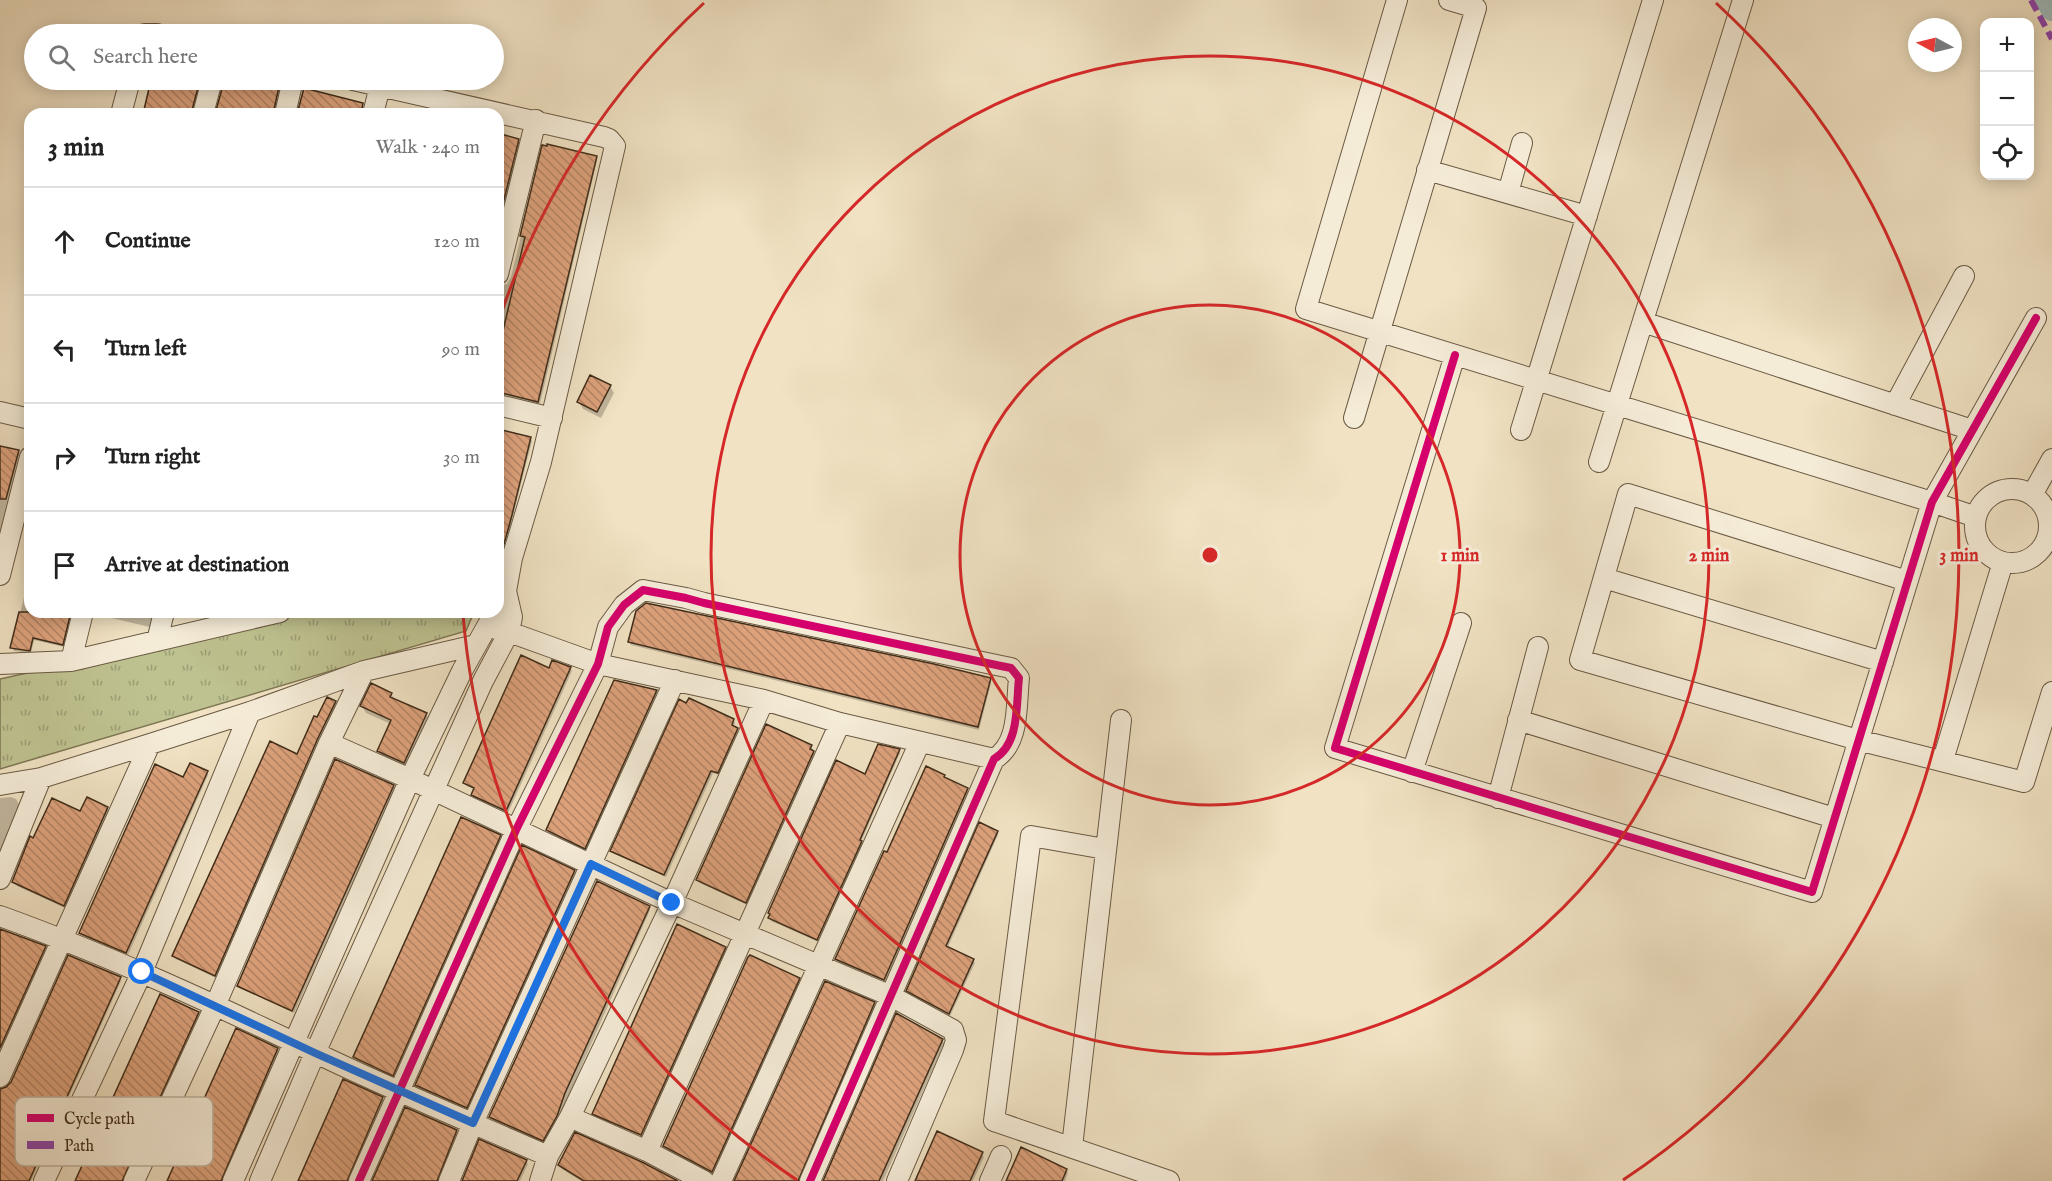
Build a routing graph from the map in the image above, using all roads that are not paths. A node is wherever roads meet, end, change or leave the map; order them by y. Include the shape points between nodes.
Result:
1 (1397, 0) edge
2 (1449, 0) edge
3 (1653, 0) edge
4 (1743, 0) edge
5 (127, 90) edge
6 (209, 90) edge
7 (291, 90) edge
8 (379, 90) edge
9 (393, 90) edge
10 (123, 108) edge
11 (205, 108) edge
12 (286, 108) edge
13 (374, 108) edge
14 (452, 108) edge
15 (504, 115) edge
16 (536, 120) junction
17 (1522, 143) dead end
18 (1427, 170) junction
19 (1508, 193) junction
20 (1587, 216) junction
21 (504, 250) edge
22 (1964, 276) dead end
23 (2036, 318) dead end
24 (1643, 322) junction
25 (1378, 331) junction
26 (1455, 355) junction
27 (1536, 380) junction
28 (1617, 405) junction
29 (1895, 405) junction
30 (504, 406) edge
31 (0, 412) edge
32 (24, 418) edge
33 (552, 418) junction
34 (1354, 418) dead end
35 (1521, 430) dead end
36 (1972, 430) junction
37 (2052, 459) edge
38 (1599, 462) dead end
39 (24, 470) edge
40 (2032, 495) junction
41 (9, 501) edge
42 (1932, 502) junction
43 (1976, 517) junction
44 (2049, 539) edge
45 (505, 559) edge
46 (2003, 562) junction
47 (0, 575) edge
48 (1604, 578) junction
49 (1907, 581) junction
50 (504, 603) edge
51 (81, 618) edge
52 (163, 618) edge
53 (240, 618) edge
54 (491, 620) edge
55 (1461, 623) dead end
56 (509, 632) junction
57 (157, 641) junction
58 (476, 645) junction
59 (1538, 647) dead end
60 (71, 661) junction
61 (1882, 662) junction
62 (0, 664) edge
63 (598, 664) junction
64 (364, 671) junction
65 (462, 671) junction
66 (675, 680) junction
67 (483, 681) junction
68 (2052, 692) edge
69 (764, 700) junction
70 (250, 712) junction
71 (1121, 720) dead end
72 (1518, 720) junction
73 (840, 723) junction
74 (1858, 740) junction
75 (920, 741) junction
76 (329, 743) junction
77 (150, 744) junction
78 (994, 759) junction
79 (1943, 760) junction
80 (1412, 772) junction
81 (41, 778) junction
82 (410, 779) junction
83 (0, 785) edge
84 (434, 791) junction
85 (1498, 798) junction
86 (1834, 818) junction
87 (516, 830) junction
88 (1105, 849) junction
89 (591, 864) junction
90 (0, 879) edge
91 (672, 903) junction
92 (0, 916) edge
93 (745, 933) junction
94 (62, 939) junction
95 (819, 966) junction
96 (142, 972) junction
97 (891, 996) junction
98 (215, 1006) junction
99 (293, 1042) junction
100 (315, 1053) junction
101 (0, 1077) edge
102 (400, 1092) junction
103 (83, 1097) edge
104 (173, 1097) edge
105 (570, 1117) junction
106 (473, 1123) junction
107 (1072, 1147) junction
108 (647, 1151) junction
109 (548, 1156) junction
110 (1001, 1156) dead end
111 (51, 1166) edge
112 (141, 1166) edge
113 (1166, 1180) edge
114 (44, 1181) edge
115 (134, 1181) edge
116 (233, 1181) edge
117 (260, 1181) edge
118 (359, 1181) edge
119 (449, 1181) edge
120 (540, 1181) edge
121 (704, 1181) edge
122 (721, 1181) edge
123 (810, 1181) edge
124 (897, 1181) edge
125 (990, 1181) edge

1 - 25 street via 1306,309
2 - 18 street via 1476,8
3 - 20 street
4 - 24 street
5 - 10 street
6 - 11 street
7 - 12 street
8 - 13 street
9 - 14 street
15 - 16 street
16 - 21 street
16 - 33 street via 604,137 615,146
17 - 19 street
18 - 19 street
18 - 25 street
19 - 20 street
20 - 27 street
22 - 29 street
23 - 36 street
24 - 28 street
24 - 29 street
25 - 26 street
25 - 34 street
26 - 27 street
26 - 80 street via 1335,748
27 - 28 street
27 - 35 street
28 - 38 street
28 - 42 street
29 - 36 street
30 - 33 street
31 - 32 street
33 - 45 street via 541,462
36 - 42 street
37 - 40 street
39 - 41 street
40 - 43 street via 2021,490 1998,492 1988,498
40 - 44 street via 2045,511
41 - 47 street
42 - 43 street
42 - 49 street
43 - 46 street via 1975,529 1983,550
44 - 46 street via 2031,559 2014,564
46 - 79 street
48 - 49 street via 1628,494
48 - 61 street
48 - 74 street via 1580,660
49 - 61 street
50 - 56 street via 512,617
51 - 60 street
52 - 57 street
53 - 57 street
54 - 56 street
54 - 58 street
55 - 80 street
56 - 63 street
56 - 67 street
57 - 60 street
58 - 64 street
58 - 65 street
59 - 72 street
60 - 62 street
61 - 74 street
63 - 66 street
63 - 78 street via 608,627 624,605 643,590 1011,668 1019,678 1011,741 1004,753
63 - 87 street
64 - 70 street
64 - 76 street
65 - 67 street
65 - 82 street
66 - 69 street
66 - 89 street
67 - 84 street
68 - 79 street via 2024,782
69 - 73 street
69 - 91 street
70 - 77 street
70 - 96 street
71 - 88 street
72 - 85 street
72 - 86 street
73 - 75 street
73 - 93 street
74 - 79 street
74 - 86 street
75 - 78 street
75 - 95 street
76 - 82 street
76 - 98 street
77 - 81 street
77 - 94 street
78 - 97 street
80 - 85 street
81 - 83 street
81 - 90 street
82 - 84 street
82 - 99 street
84 - 87 street
84 - 100 street
85 - 86 street via 1812,892
87 - 89 street
87 - 102 street
88 - 107 street
88 - 107 street via 1031,836 994,1121
89 - 91 street
89 - 106 street
91 - 93 street
91 - 105 street
92 - 94 street
93 - 95 street
93 - 108 street
94 - 96 street
94 - 101 street
95 - 97 street
95 - 122 street
96 - 98 street
96 - 103 street
97 - 123 street
97 - 124 street via 953,1030 956,1040
98 - 99 street
98 - 104 street
99 - 100 street
99 - 116 street
100 - 102 street
100 - 117 street
102 - 106 street
102 - 118 street
105 - 108 street
105 - 109 street
106 - 109 street
106 - 119 street
107 - 113 street
108 - 121 street
109 - 120 street
110 - 125 street
111 - 114 street
112 - 115 street

